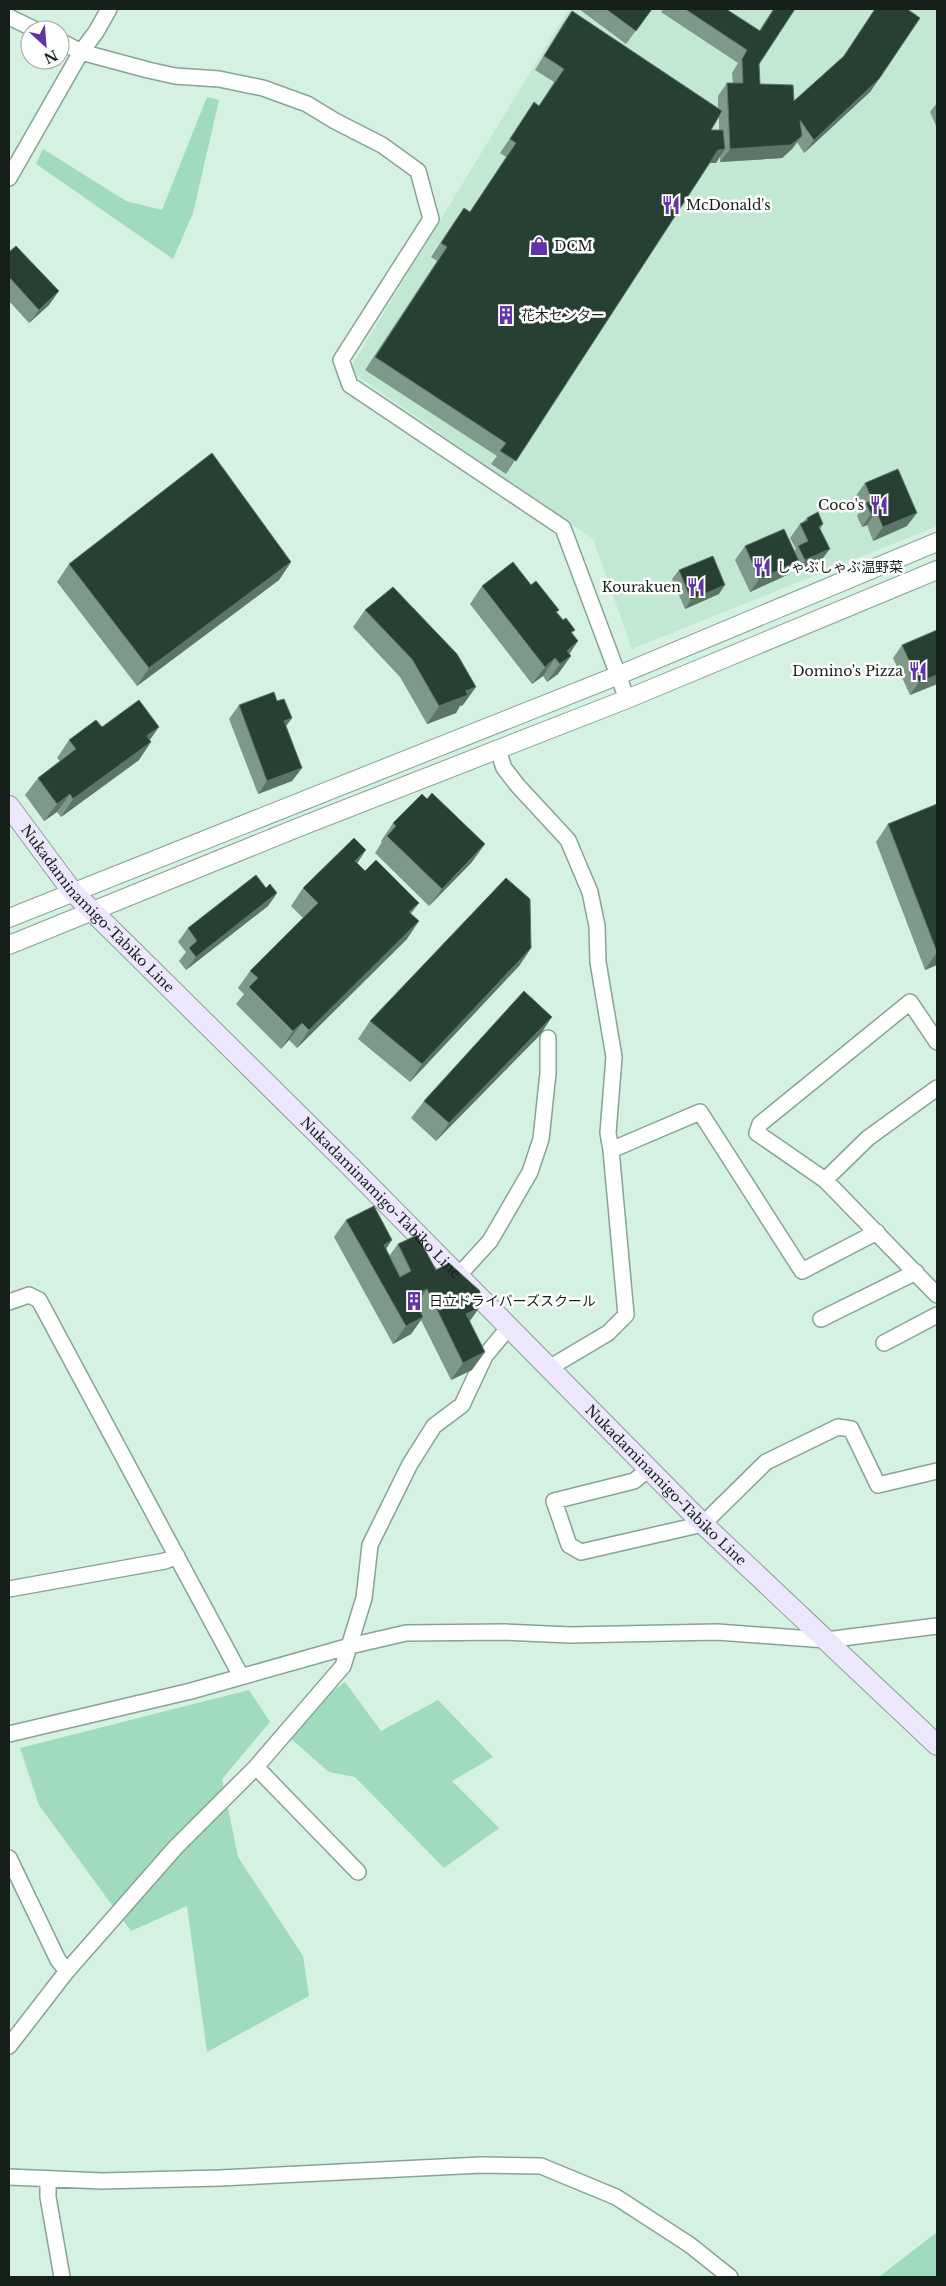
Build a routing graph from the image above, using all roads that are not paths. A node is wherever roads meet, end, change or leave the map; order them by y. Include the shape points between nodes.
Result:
1 (109, 9) edge
2 (70, 47) edge
3 (81, 52) junction
4 (9, 178) edge
5 (937, 542) edge
6 (937, 570) edge
7 (619, 675) junction
8 (627, 698) junction
9 (498, 750) junction
10 (9, 806) edge
11 (72, 891) junction
12 (94, 911) junction
13 (9, 918) edge
14 (9, 945) edge
15 (548, 1038) edge
16 (937, 1042) edge
17 (937, 1088) edge
18 (611, 1150) junction
19 (824, 1180) junction
20 (877, 1232) junction
21 (916, 1272) junction
22 (458, 1276) junction
23 (937, 1295) edge
24 (9, 1302) edge
25 (937, 1315) edge
26 (821, 1319) dead end
27 (509, 1327) junction
28 (884, 1343) dead end
29 (549, 1368) junction
30 (649, 1469) junction
31 (937, 1470) edge
32 (704, 1524) junction
33 (176, 1556) junction
34 (9, 1589) edge
35 (937, 1626) edge
36 (826, 1640) junction
37 (350, 1646) junction
38 (241, 1676) junction
39 (9, 1734) edge
40 (937, 1745) edge
41 (256, 1767) junction
42 (9, 1858) edge
43 (358, 1872) dead end
44 (67, 1971) junction
45 (9, 2046) edge
46 (9, 2178) edge
47 (48, 2179) junction
48 (62, 2277) edge
49 (730, 2277) edge

1 - 3 street
2 - 3 street
3 - 4 street
3 - 7 street via 175,76 218,79 264,88 307,104 382,145 418,171 431,219 341,360 350,385 562,528
5 - 7 street
6 - 8 street
7 - 8 street
7 - 11 street
8 - 9 street
9 - 12 street
9 - 18 street via 504,768 518,786 568,840 590,892 614,1057 608,1133
10 - 11 main road, Nukadaminamigo-Tabiko Line
11 - 12 main road, Nukadaminamigo-Tabiko Line
11 - 13 street
12 - 14 street
12 - 22 main road, Nukadaminamigo-Tabiko Line
15 - 22 street via 541,1139 530,1172 490,1241
16 - 19 street via 910,1002 760,1124 757,1133
17 - 19 street via 868,1138
18 - 20 street via 700,1112 802,1271
18 - 29 street via 626,1315 608,1333
19 - 20 street
20 - 21 street
21 - 23 street
21 - 26 street
22 - 27 main road, Nukadaminamigo-Tabiko Line
24 - 33 street via 29,1295 39,1300
25 - 28 street
27 - 29 main road, Nukadaminamigo-Tabiko Line
27 - 37 street via 485,1356 462,1405 434,1426 410,1464 370,1545 364,1598
29 - 30 main road, Nukadaminamigo-Tabiko Line
30 - 32 main road, Nukadaminamigo-Tabiko Line
30 - 32 street via 634,1481 554,1501 569,1545 582,1552
31 - 32 street via 878,1485 851,1429 838,1427 766,1462
32 - 36 main road, Nukadaminamigo-Tabiko Line
33 - 34 street via 166,1561
33 - 38 street
35 - 36 street
36 - 37 street via 717,1632 570,1635 406,1633
36 - 40 main road, Nukadaminamigo-Tabiko Line
37 - 38 street
37 - 41 street via 343,1666
38 - 39 street
41 - 43 street
41 - 44 street via 175,1848
42 - 44 street via 58,1960
44 - 45 street
46 - 47 street
47 - 48 street via 48,2197
47 - 49 street via 220,2178 481,2165 541,2166 616,2197 690,2245

